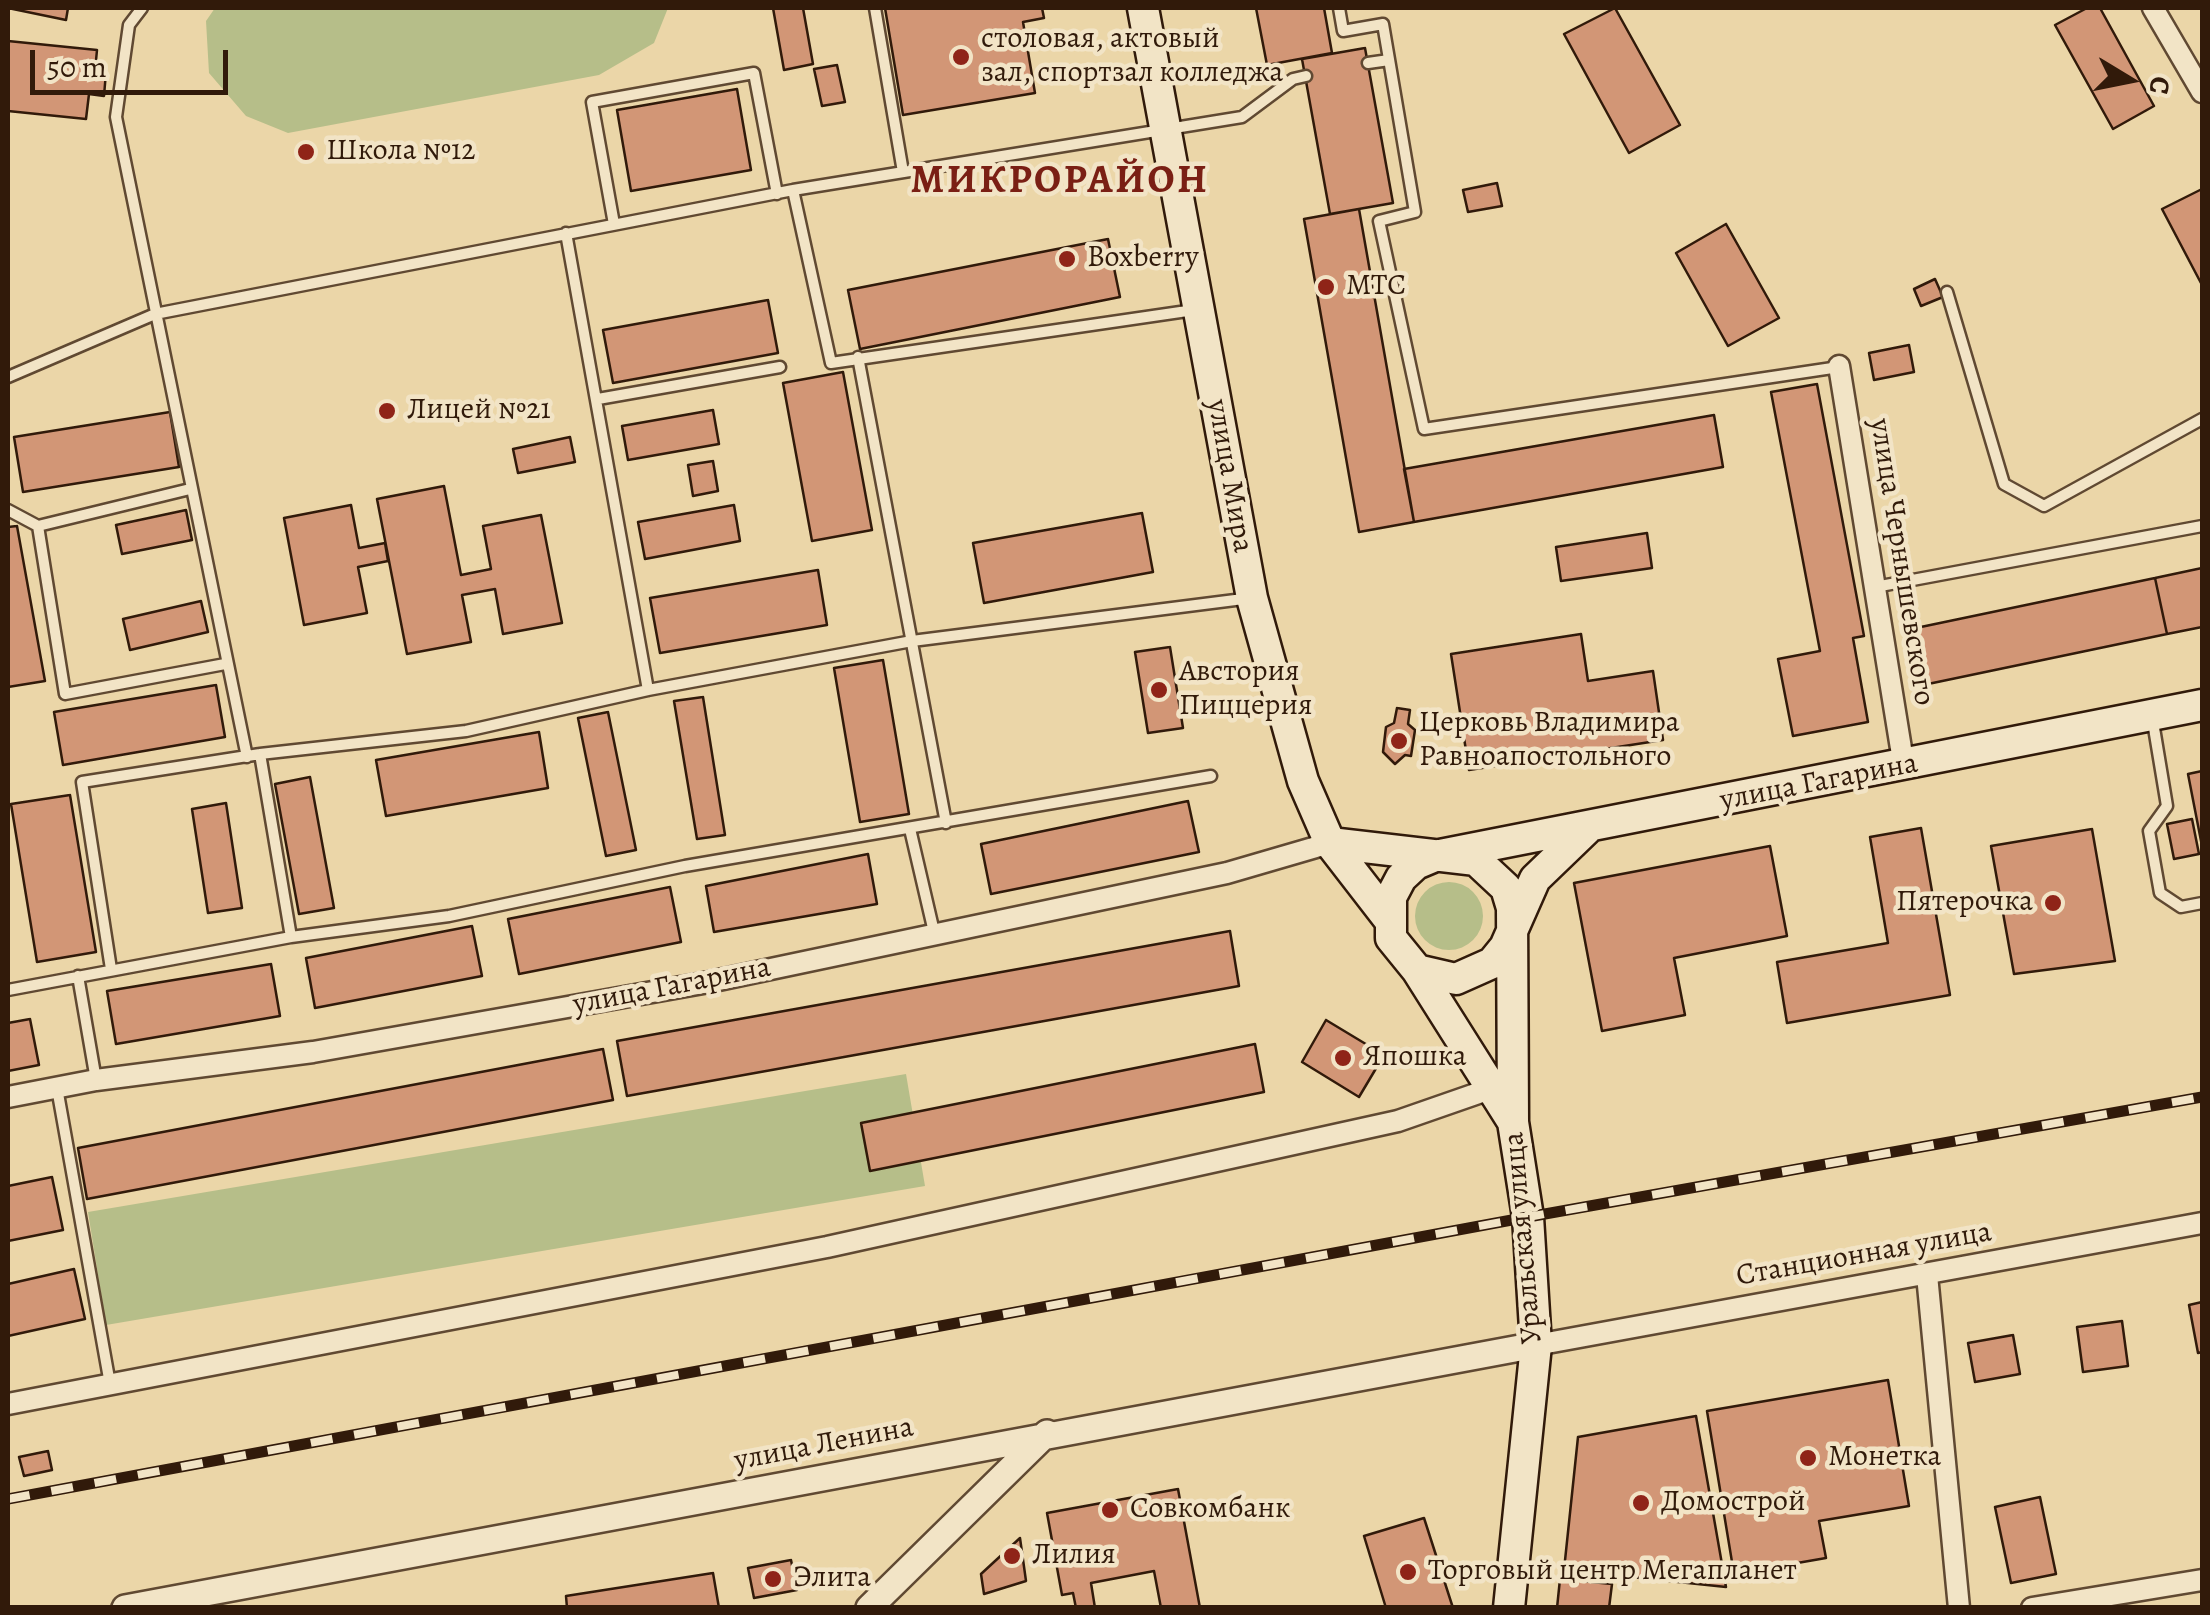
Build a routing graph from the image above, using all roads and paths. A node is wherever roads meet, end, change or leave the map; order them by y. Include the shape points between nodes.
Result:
1 (142, 8) edge
2 (875, 8) edge
3 (1143, 8) edge
4 (1339, 8) edge
5 (2152, 8) edge
6 (1389, 60) junction
7 (1368, 63) dead end
8 (1306, 76) dead end
9 (2202, 92) edge
10 (1166, 128) junction
11 (904, 172) junction
12 (793, 190) junction
13 (777, 194) junction
14 (614, 224) junction
15 (566, 233) junction
16 (1948, 292) dead end
17 (1198, 310) junction
18 (155, 314) junction
19 (858, 357) junction
20 (1839, 366) joint
21 (780, 367) dead end
22 (8, 377) edge
23 (598, 398) junction
24 (2202, 419) edge
25 (190, 489) junction
26 (8, 510) edge
27 (38, 526) junction
28 (2202, 526) edge
29 (1874, 587) junction
30 (1252, 598) junction
31 (912, 641) junction
32 (225, 664) junction
33 (648, 690) junction
34 (2202, 705) edge
35 (2152, 716) junction
36 (260, 754) junction
37 (247, 757) junction
38 (1904, 767) junction
39 (1210, 776) dead end
40 (946, 823) junction
41 (1589, 826) junction
42 (910, 829) junction
43 (1330, 843) junction
44 (1435, 856) junction
45 (2202, 903) edge
46 (1388, 918) junction
47 (1512, 928) junction
48 (934, 932) junction
49 (291, 937) junction
50 (111, 969) junction
51 (1416, 970) junction
52 (78, 976) junction
53 (8, 990) edge
54 (96, 1080) junction
55 (57, 1088) junction
56 (1490, 1089) junction
57 (8, 1097) edge
58 (1514, 1122) junction
59 (2202, 1224) edge
60 (1927, 1275) junction
61 (1536, 1345) junction
62 (110, 1384) junction
63 (8, 1404) edge
64 (1048, 1434) junction
65 (2202, 1580) edge
66 (125, 1608) edge
67 (870, 1608) edge
68 (1509, 1608) edge
69 (1959, 1608) edge
70 (2032, 1608) edge

1 - 18 lane via 129,25 116,117
2 - 11 lane
3 - 10 main road, улица Мира
4 - 6 lane via 1343,30 1383,24
5 - 9 street
6 - 7 lane
6 - 20 lane via 1414,212 1379,221 1424,429
8 - 10 lane via 1242,117
10 - 11 lane
10 - 17 main road, улица Мира
11 - 12 lane
12 - 13 lane
12 - 19 lane via 831,363
13 - 14 lane
13 - 14 lane via 754,73 592,102
14 - 15 lane
15 - 18 lane
15 - 23 lane
16 - 24 lane via 2004,484 2044,506
17 - 19 lane
17 - 30 main road, улица Мира
18 - 22 lane
18 - 25 lane
19 - 31 lane
20 - 29 street, улица Чернышевского
21 - 23 lane
23 - 33 lane
25 - 27 lane
25 - 32 lane
26 - 27 lane
27 - 32 lane via 65,694
28 - 29 lane
29 - 38 street, улица Чернышевского
30 - 31 lane
30 - 43 main road, улица Мира via 1303,781
31 - 33 lane
31 - 40 lane
32 - 37 lane
33 - 36 lane via 466,731
34 - 35 main road, улица Гагарина
35 - 38 main road, улица Гагарина
35 - 45 lane via 2167,806 2149,831 2160,892 2180,907
36 - 37 lane
36 - 49 lane
37 - 50 lane via 82,782
38 - 41 main road, улица Гагарина
39 - 40 lane
40 - 42 lane
41 - 44 main road, улица Гагарина
41 - 47 main road via 1535,879
42 - 48 lane
42 - 49 lane via 685,866 449,916
43 - 44 main road
43 - 46 main road, улица Мира
43 - 48 street, улица Гагарина via 1227,873
44 - 46 main road via 1401,878
44 - 47 main road via 1476,860 1494,872 1506,888
46 - 51 main road via 1391,938
47 - 51 main road via 1505,947 1475,974 1446,979
47 - 58 main road, Уральская улица
48 - 54 street, улица Гагарина via 709,982 313,1052
49 - 50 lane
50 - 52 lane
51 - 56 main road
52 - 53 lane
52 - 54 lane
54 - 55 street, улица Гагарина
55 - 57 street, улица Гагарина
55 - 62 lane
56 - 58 main road
56 - 62 street via 1398,1121 827,1247
58 - 61 main road, Уральская улица
59 - 60 street, Станционная улица
60 - 61 street, Станционная улица
60 - 69 street
61 - 64 street, улица Ленина
61 - 68 main road, Уральская улица
62 - 63 street
64 - 66 street, улица Ленина
64 - 67 street
65 - 70 street

